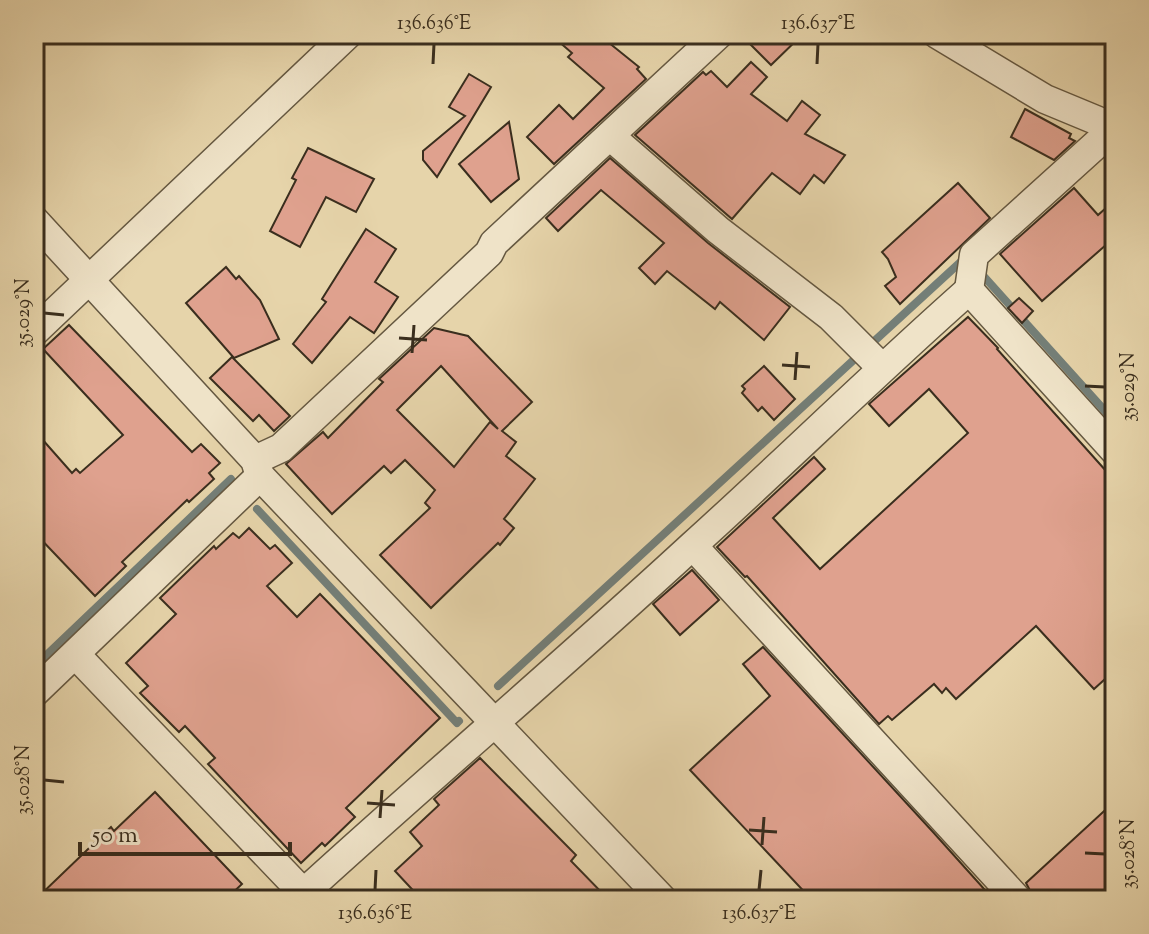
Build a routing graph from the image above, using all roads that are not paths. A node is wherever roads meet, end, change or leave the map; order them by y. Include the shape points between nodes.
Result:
1 (348, 34) edge
2 (719, 34) edge
3 (937, 34) edge
4 (1112, 126) edge
5 (610, 136) junction
6 (34, 220) edge
7 (971, 274) junction
8 (90, 278) junction
9 (34, 332) edge
10 (871, 357) junction
11 (1115, 451) edge
12 (258, 468) junction
13 (693, 546) junction
14 (76, 655) junction
15 (34, 693) edge
16 (494, 721) junction
17 (303, 898) edge
18 (663, 900) edge
19 (1018, 900) edge

1 - 8 street
2 - 5 street
3 - 4 street via 1045,99
4 - 7 street
5 - 10 street via 718,230 831,317
5 - 12 street
6 - 8 street
7 - 10 street
7 - 11 street
8 - 9 street
8 - 12 street
10 - 13 street
12 - 14 street
12 - 16 street
13 - 16 street
13 - 19 street
14 - 15 street
14 - 17 street
16 - 17 street
16 - 18 street

